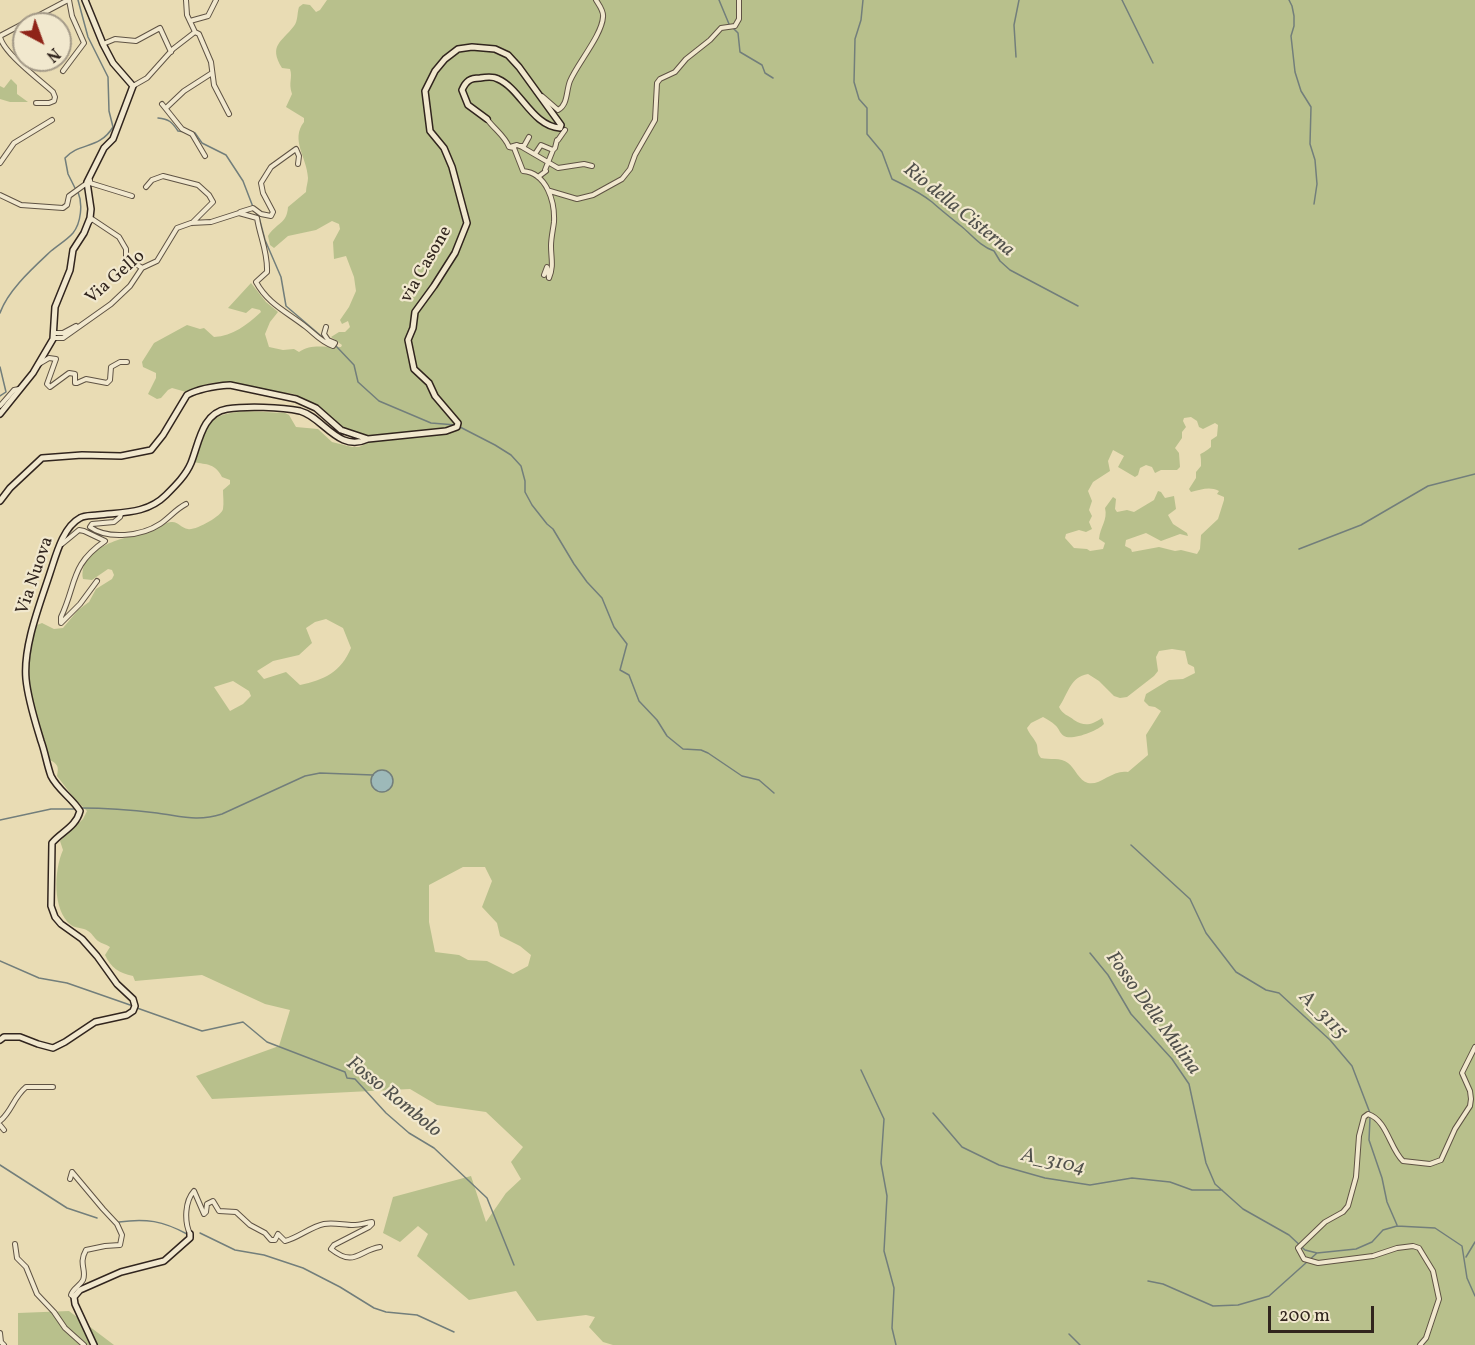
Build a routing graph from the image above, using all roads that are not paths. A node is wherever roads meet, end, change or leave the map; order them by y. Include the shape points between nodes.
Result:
1 (69, 0) edge
2 (85, 0) edge
3 (186, 0) edge
4 (216, 0) edge
5 (596, 0) edge
6 (739, 0) edge
7 (72, 16) edge
8 (190, 21) junction
9 (195, 32) junction
10 (103, 44) junction
11 (171, 52) junction
12 (72, 59) edge
13 (212, 73) junction
14 (133, 86) junction
15 (542, 96) junction
16 (36, 103) dead end
17 (162, 104) dead end
18 (166, 108) junction
19 (229, 114) dead end
20 (487, 119) joint
21 (52, 120) dead end
22 (565, 130) dead end
23 (529, 137) dead end
24 (519, 146) junction
25 (509, 147) junction
26 (553, 150) junction
27 (535, 154) junction
28 (205, 156) dead end
29 (549, 162) junction
30 (0, 163) edge
31 (298, 164) dead end
32 (592, 166) dead end
33 (538, 177) junction
34 (88, 179) junction
35 (146, 187) dead end
36 (550, 191) junction
37 (0, 195) edge
38 (132, 196) dead end
39 (239, 213) junction
40 (88, 222) junction
41 (191, 223) junction
42 (142, 268) junction
43 (544, 275) dead end
44 (326, 327) dead end
45 (54, 336) junction
46 (126, 362) dead end
47 (39, 364) junction
48 (19, 389) junction
49 (0, 406) edge
50 (0, 414) edge
51 (368, 439) junction
52 (0, 501) edge
53 (186, 504) dead end
54 (121, 514) junction
55 (59, 547) junction
56 (98, 581) dead end
57 (0, 1040) edge
58 (1475, 1047) edge
59 (53, 1087) dead end
60 (0, 1123) edge
61 (4, 1130) dead end
62 (70, 1179) dead end
63 (190, 1234) joint
64 (15, 1244) dead end
65 (380, 1247) dead end
66 (74, 1297) junction
67 (0, 1333) edge
68 (4, 1345) edge
69 (84, 1345) edge
70 (94, 1345) edge
71 (1420, 1345) edge

1 - 16 street via 0,36 9,52 53,92 54,101
2 - 10 street
3 - 8 street
4 - 8 street via 208,16
5 - 15 street via 604,14 602,22 571,80 564,105 558,111
6 - 36 street via 735,26 721,28 675,72 657,83 655,120 622,179 581,198
7 - 12 street via 84,43
8 - 9 street
9 - 11 street
9 - 13 street via 211,62
10 - 11 street via 115,39 136,40 160,28
10 - 14 street
11 - 14 street via 147,78
13 - 18 street
13 - 19 street
14 - 34 street via 114,137
15 - 20 street, via Casone via 560,128 535,115 497,78 468,80 462,90 466,102
15 - 51 street, via Casone via 508,55 495,50 458,49 435,71 425,91 430,132 444,148 452,167 467,224 455,253 415,312 408,340 414,369 429,383 458,425 446,431
17 - 18 street
18 - 28 street via 197,140
20 - 25 street, via Casone
21 - 30 street via 14,143
22 - 26 street
23 - 24 street via 524,146
24 - 25 street
24 - 27 street
25 - 33 street, via Casone via 518,154 523,171
26 - 27 street via 541,145
26 - 29 street
27 - 29 street
29 - 32 street via 558,168
29 - 33 street via 545,174
31 - 39 street via 296,149 271,168 261,183 273,212 271,216 252,208
33 - 36 street, via Casone
34 - 37 street via 69,196 63,208 21,205
34 - 38 street via 90,183
34 - 40 street
35 - 41 street, Via Gello via 163,176 205,190 213,202
36 - 43 street via 553,266 549,278 547,267
39 - 41 street via 211,222
39 - 44 street via 256,218 266,248 267,272 256,282 262,293 321,341 334,345 324,334
40 - 42 street via 92,219 119,237 126,257
40 - 45 street via 73,250 70,270 55,307
41 - 42 street, Via Gello via 177,228 157,261
42 - 45 street, Via Gello via 111,304 79,326
45 - 47 street
46 - 47 street via 111,367 107,383 86,379 75,383 75,374 69,373 50,387 46,384 56,359
47 - 48 street
48 - 49 street
48 - 50 street
51 - 52 street via 341,430 316,408 296,399 222,385 187,395 151,450 121,456 42,458
51 - 54 street, Via Nuova via 352,442 340,438 301,412 227,409 213,414 184,476 164,497 147,508
53 - 54 street via 158,525 130,534 109,535 90,527 114,522
54 - 55 street, Via Nuova via 81,517
55 - 56 street via 79,530 105,541 91,550 80,567 62,623
55 - 57 street, Via Nuova via 30,642 26,678 51,776 80,811 70,828 52,843 51,906 61,924 90,947 135,1006 127,1015 95,1022 53,1048 20,1036
58 - 71 street via 1462,1073 1470,1091 1470,1106 1441,1160 1430,1164 1404,1161 1386,1132 1368,1114 1359,1136 1358,1164 1348,1206 1298,1248 1304,1258 1318,1263 1373,1256 1397,1248 1419,1248 1433,1271 1439,1299
59 - 60 street via 26,1087 14,1098
60 - 61 street
62 - 66 street via 72,1172 122,1235 120,1245 86,1250 84,1277 72,1291
63 - 65 street via 185,1222 194,1191 204,1214 207,1204 213,1201 219,1212 236,1212 271,1240 278,1234 289,1241 322,1224 372,1221 369,1227 331,1249 340,1256 357,1257 372,1247
63 - 66 street via 164,1261 121,1272 80,1290
64 - 69 street via 17,1258 26,1267 37,1294
66 - 70 street
67 - 68 street

